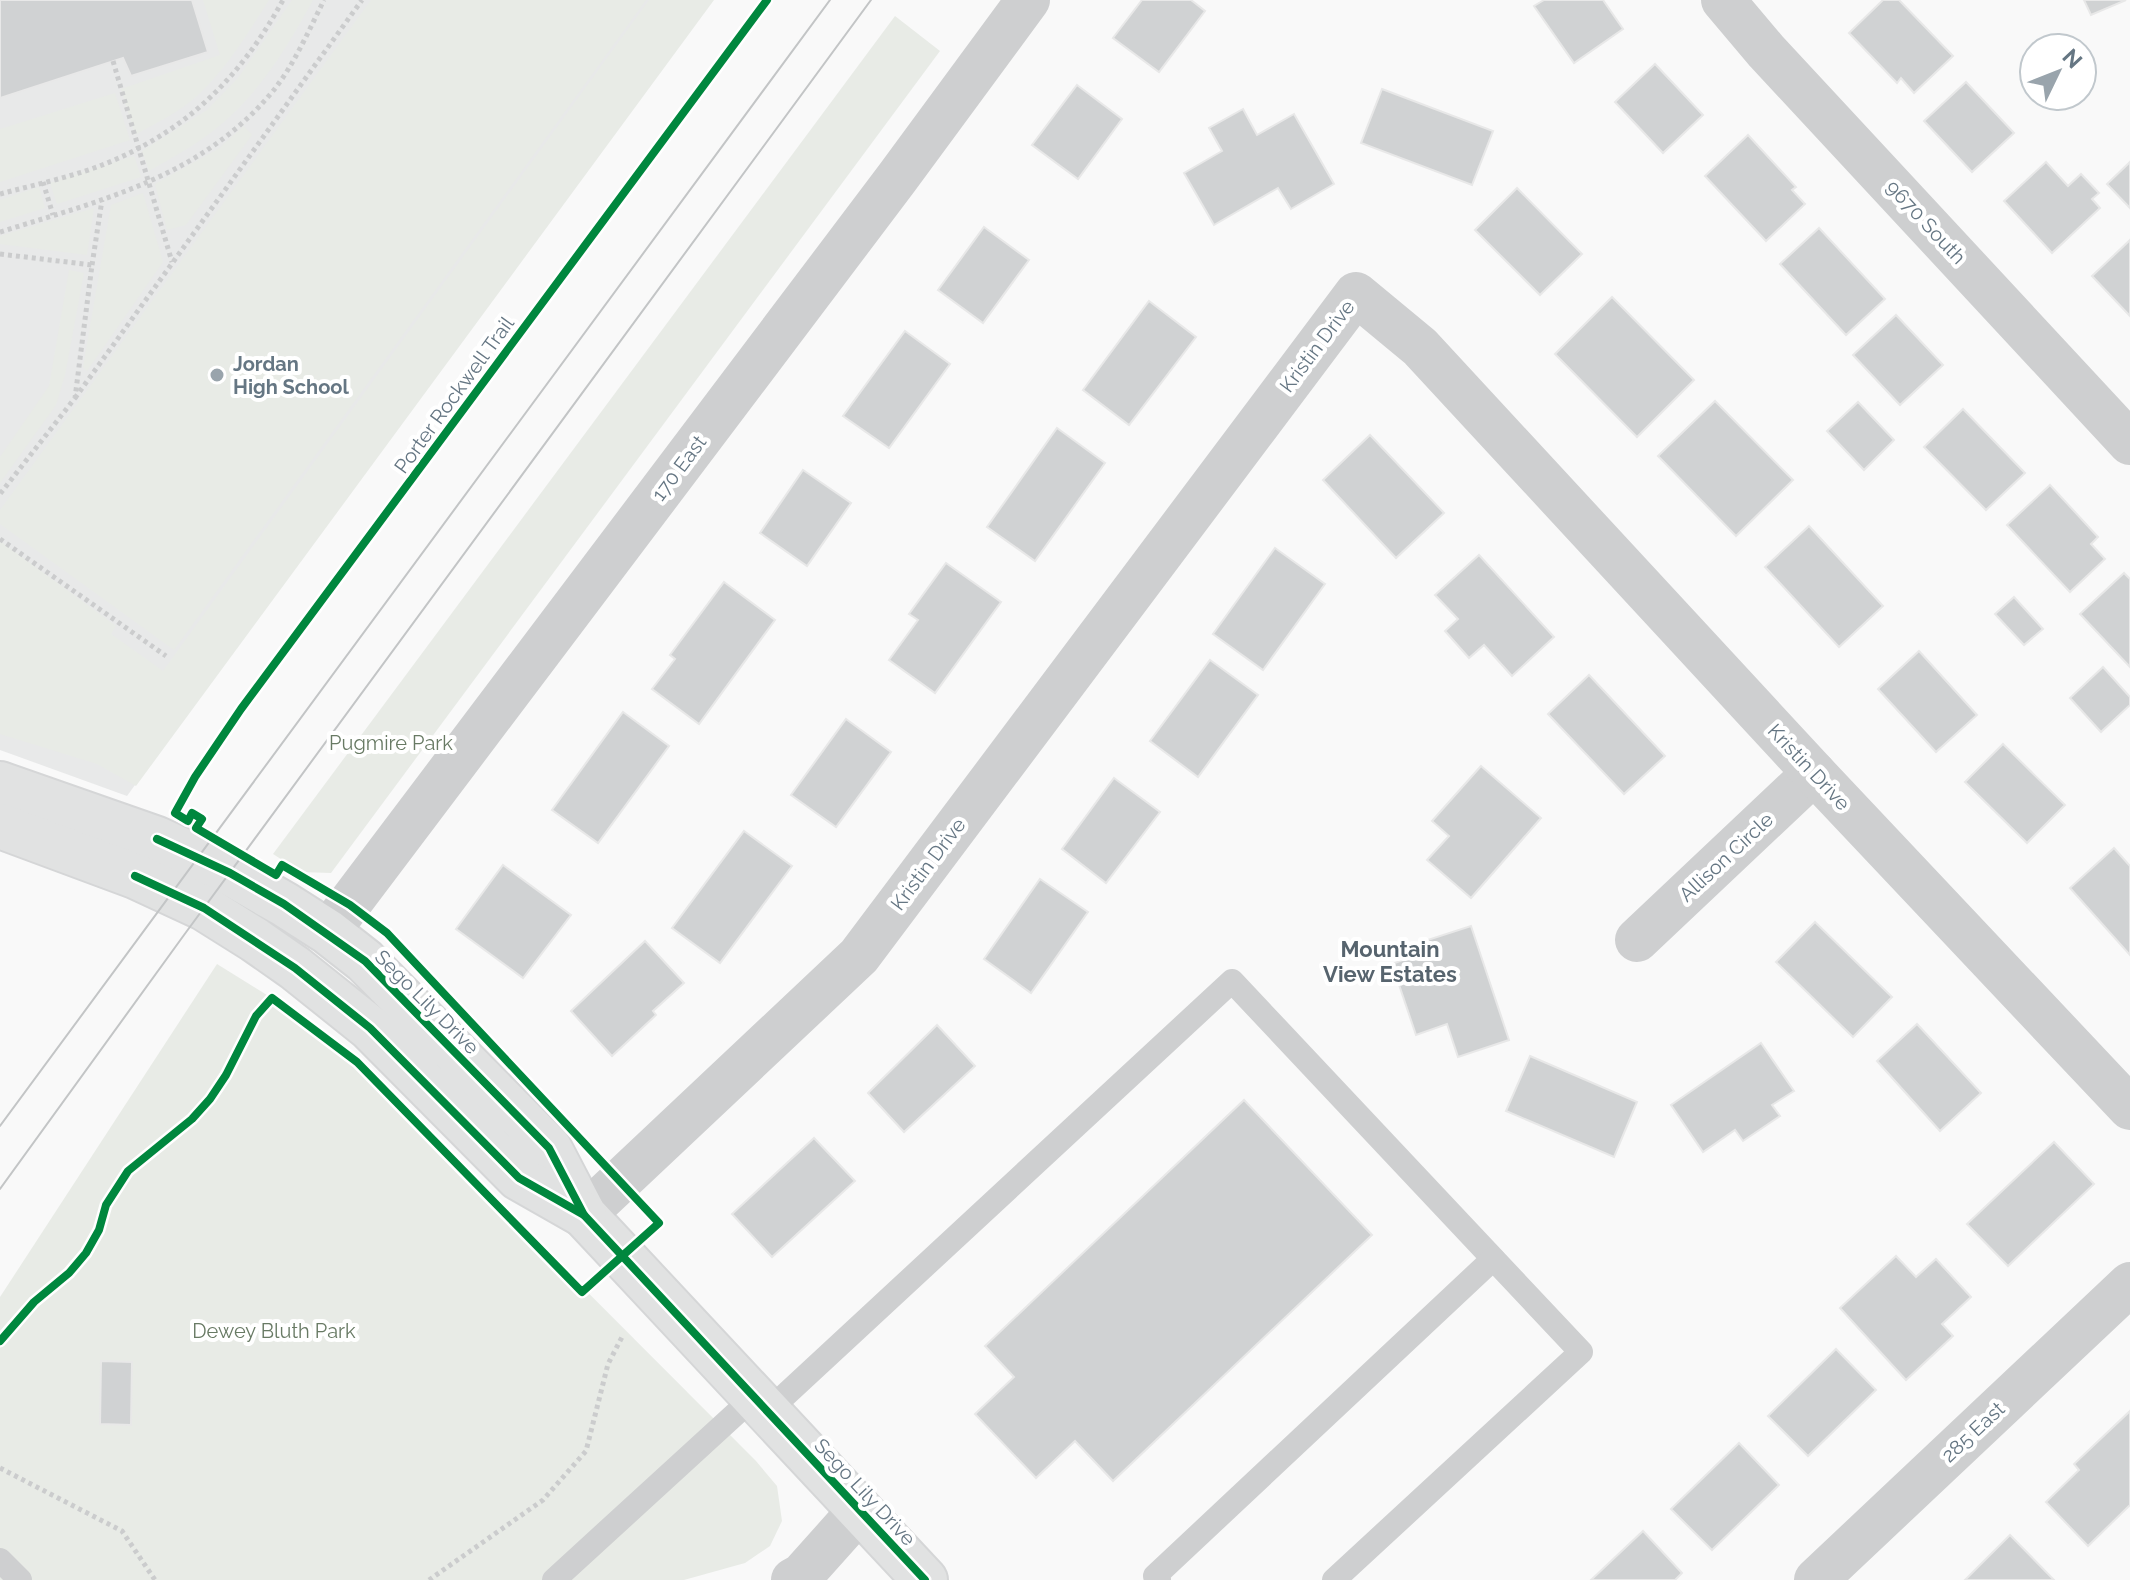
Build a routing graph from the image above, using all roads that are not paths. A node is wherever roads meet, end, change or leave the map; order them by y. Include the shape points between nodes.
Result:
1 (1028, 0) edge
2 (1723, 0) edge
3 (2130, 443) edge
4 (1814, 773) junction
5 (0, 784) edge
6 (0, 826) edge
7 (328, 932) junction
8 (1637, 940) dead end
9 (2130, 1108) edge
10 (584, 1215) junction
11 (1493, 1259) junction
12 (2130, 1284) edge
13 (760, 1404) junction
14 (860, 1510) junction
15 (0, 1560) edge
16 (20, 1580) edge
17 (554, 1580) edge
18 (793, 1580) edge
19 (925, 1580) edge
20 (1159, 1580) edge
21 (1334, 1580) edge
22 (1816, 1580) edge

1 - 7 street, 170 East
2 - 3 street, 9670 South
4 - 8 street, Allison Circle
4 - 9 street, Kristin Drive
4 - 10 street, Kristin Drive via 1420,347 1356,294 859,956
5 - 7 main road, Sego Lily Drive via 157,839 228,872
6 - 10 main road, Sego Lily Drive via 135,876 204,908 255,940 370,1028 519,1178
7 - 10 main road, Sego Lily Drive via 365,961 549,1148
10 - 13 main road, Sego Lily Drive
11 - 13 lane via 1232,981
11 - 20 lane via 1155,1576
11 - 21 lane via 1581,1352
12 - 22 street, 285 East
13 - 14 main road, Sego Lily Drive
13 - 17 lane
14 - 18 street
14 - 19 main road, Sego Lily Drive
15 - 16 lane

